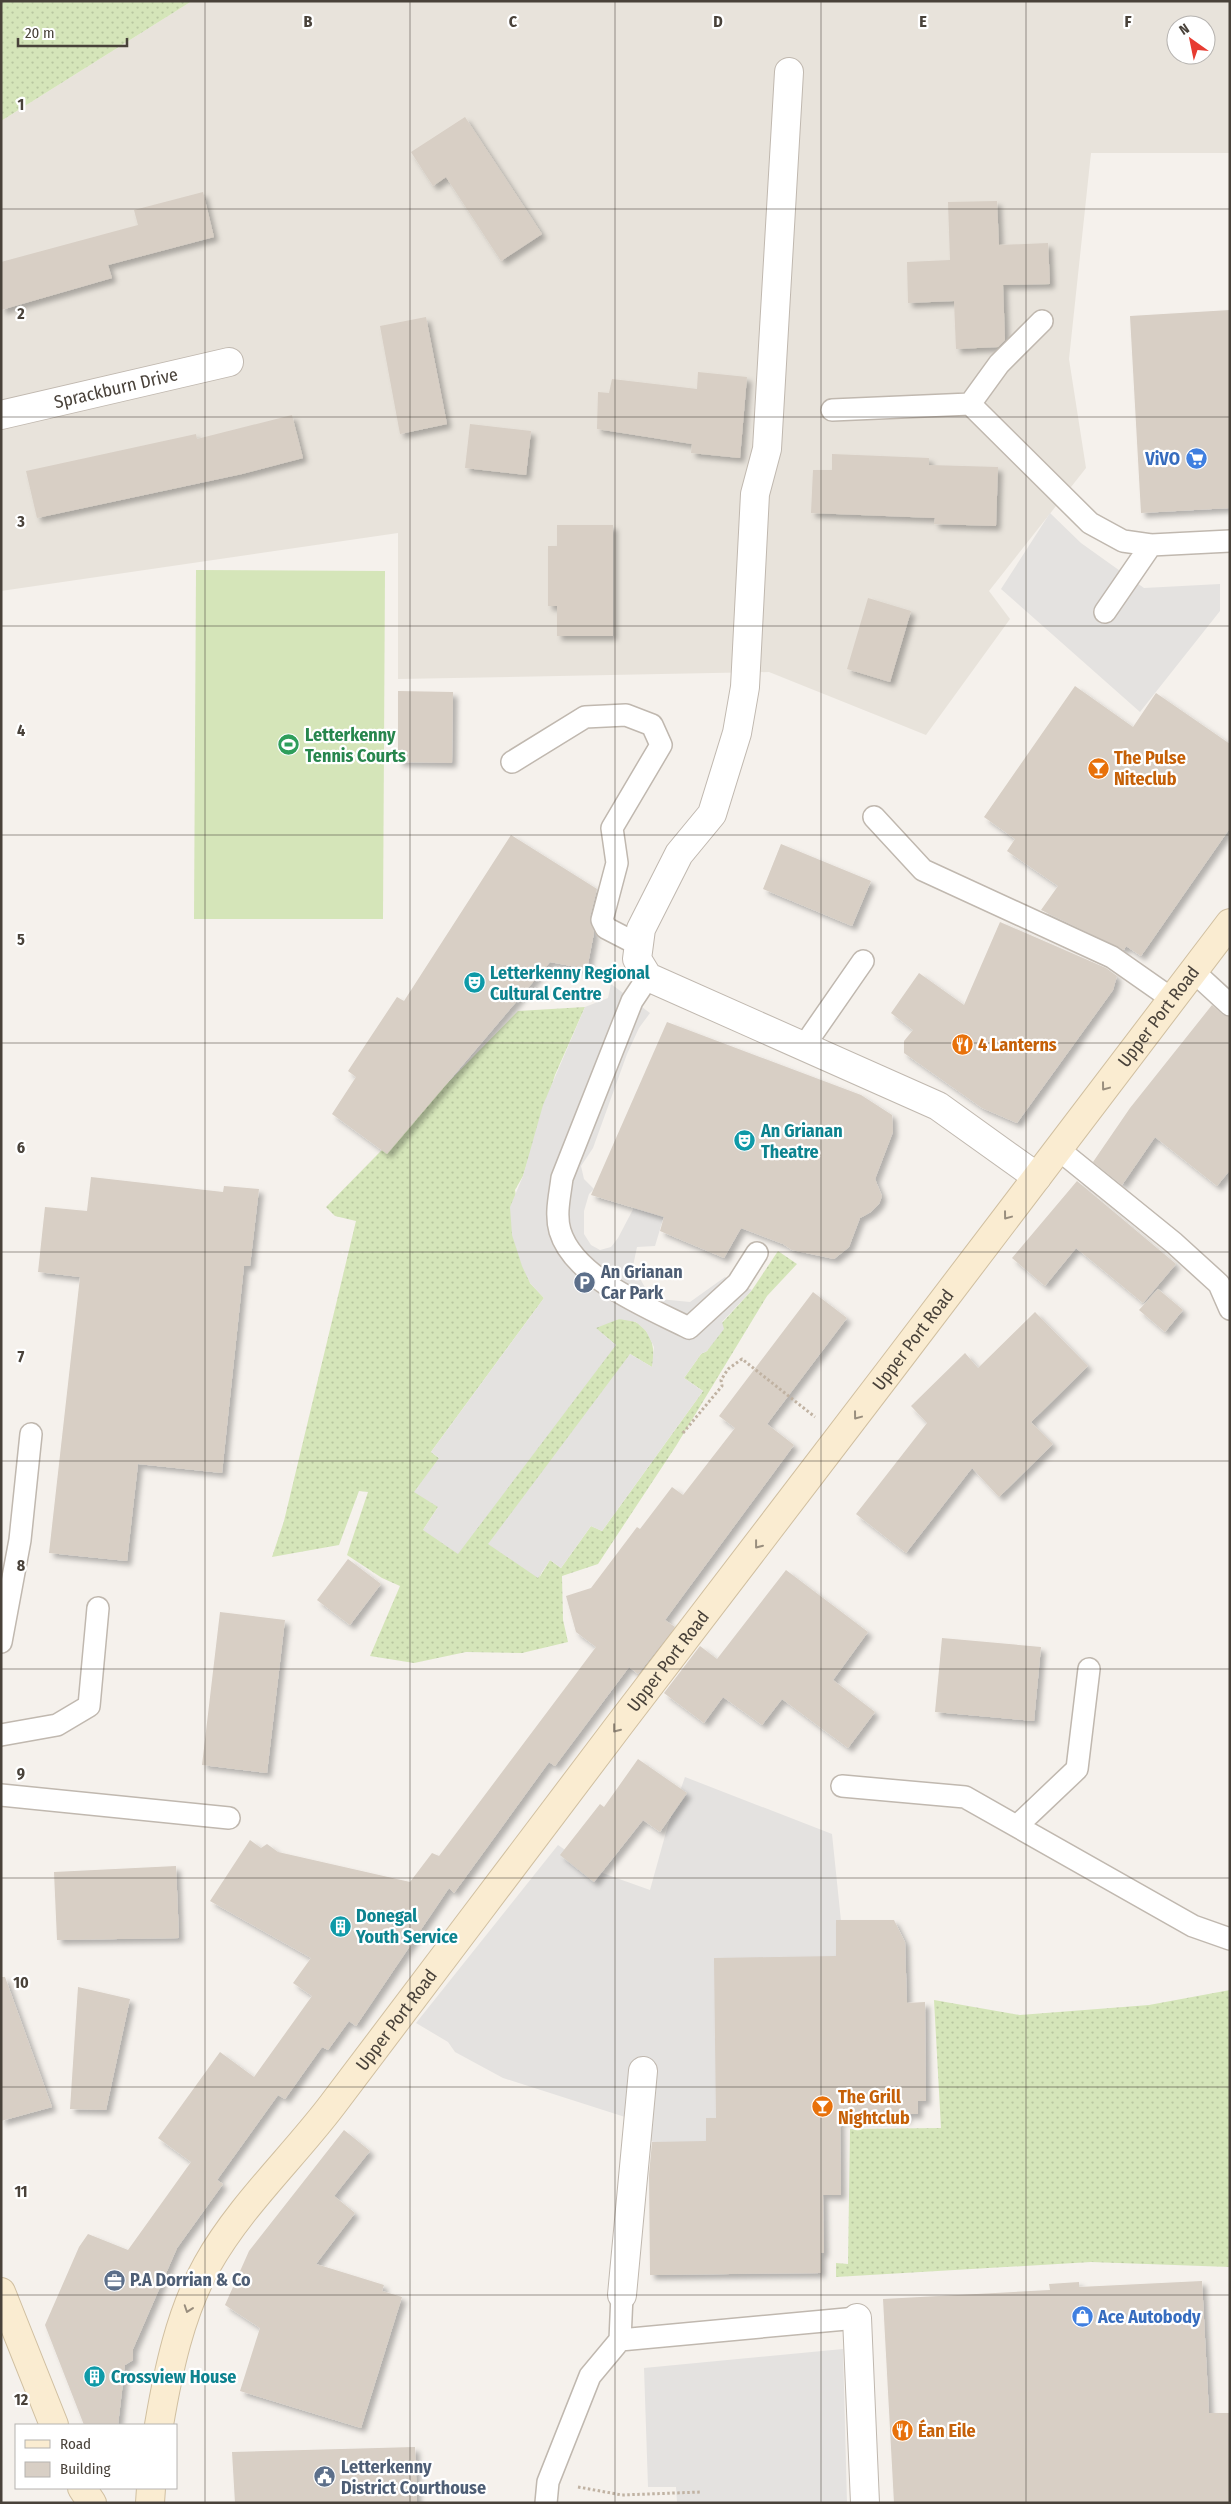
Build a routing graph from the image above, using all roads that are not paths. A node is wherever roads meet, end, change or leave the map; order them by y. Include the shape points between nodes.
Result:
1 (789, 72) dead end
2 (1042, 321) dead end
3 (229, 362) dead end
4 (970, 404) junction
5 (832, 410) dead end
6 (1, 415) edge
7 (1230, 541) edge
8 (1151, 545) junction
9 (1105, 612) dead end
10 (512, 762) dead end
11 (874, 817) dead end
12 (1230, 923) edge
13 (638, 944) junction
14 (862, 961) dead end
15 (1193, 970) junction
16 (648, 978) junction
17 (1172, 1000) junction
18 (1230, 1004) edge
19 (804, 1046) junction
20 (1058, 1149) junction
21 (1036, 1177) junction
22 (757, 1252) dead end
23 (1230, 1309) edge
24 (31, 1434) dead end
25 (98, 1608) dead end
26 (1, 1642) edge
27 (1089, 1670) dead end
28 (1, 1735) edge
29 (842, 1786) dead end
30 (1, 1794) edge
31 (229, 1818) dead end
32 (1017, 1826) junction
33 (1230, 1939) edge
34 (643, 2071) dead end
35 (1, 2292) edge
36 (622, 2295) joint
37 (858, 2318) joint
38 (620, 2340) junction
39 (54, 2424) edge
40 (159, 2424) edge
41 (83, 2489) edge
42 (151, 2489) edge
43 (547, 2492) edge
44 (92, 2503) edge
45 (150, 2503) edge
46 (865, 2503) edge

1 - 13 street via 767,449 755,494 742,706 712,814 679,854 652,903
2 - 4 lane via 999,364
3 - 6 street, Sprackburn Drive
4 - 5 lane
4 - 8 lane via 1090,523 1123,540
7 - 8 lane
8 - 9 lane
10 - 13 lane via 585,717 626,715 652,725 660,746 612,828 617,863 602,920 606,928
11 - 17 lane via 923,870 1112,957
12 - 15 street, Upper Port Road
13 - 16 street via 637,959
14 - 19 lane
15 - 17 street, Upper Port Road
15 - 18 lane
16 - 19 street
16 - 22 lane via 632,1001 562,1178 558,1209 560,1230 572,1253 614,1291 688,1328 738,1283
17 -> 20 street, Upper Port Road
19 - 21 street via 938,1106
20 - 21 street, Upper Port Road
20 - 23 lane via 1174,1243 1219,1284
21 -> 40 street, Upper Port Road via 323,2118 253,2200 207,2264 188,2307 169,2373
24 - 26 lane via 20,1540
25 - 28 lane via 90,1706 57,1725
27 - 32 lane via 1077,1769
29 - 32 lane via 965,1797
30 - 31 lane
32 - 33 lane via 1193,1926
34 - 36 street
35 - 39 street
36 - 38 lane
37 - 38 lane
37 - 46 street
38 - 43 lane via 590,2376
41 - 44 street
42 - 45 street

